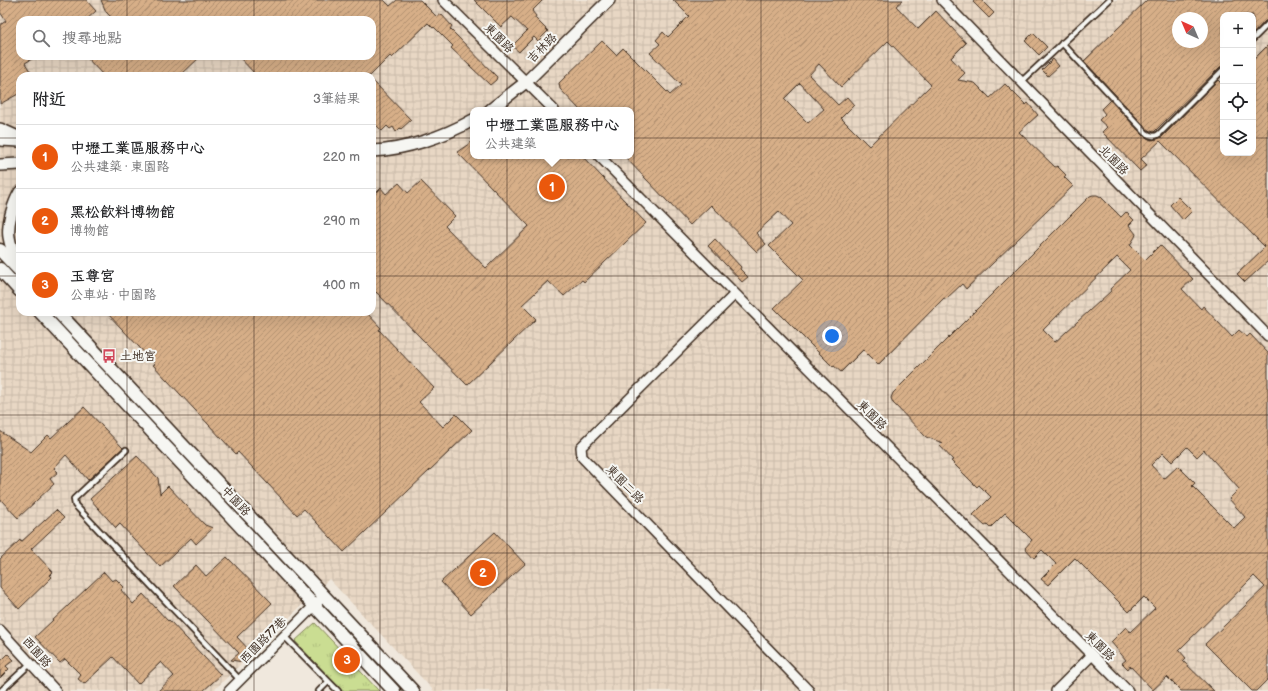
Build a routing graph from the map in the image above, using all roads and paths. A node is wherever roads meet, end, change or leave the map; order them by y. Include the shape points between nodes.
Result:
1 (444, 0) edge
2 (609, 0) edge
3 (942, 0) edge
4 (1109, 0) edge
5 (1268, 24) edge
6 (1256, 37) edge
7 (1062, 43) junction
8 (1220, 73) edge
9 (526, 82) junction
10 (1021, 82) junction
11 (494, 107) edge
12 (551, 107) edge
13 (470, 122) edge
14 (0, 129) edge
15 (16, 136) edge
16 (0, 140) edge
17 (16, 141) edge
18 (376, 151) edge
19 (602, 159) edge
20 (16, 164) edge
21 (0, 165) edge
22 (16, 204) edge
23 (0, 250) edge
24 (16, 259) edge
25 (16, 267) edge
26 (0, 269) edge
27 (16, 287) edge
28 (735, 294) junction
29 (44, 316) edge
30 (62, 316) edge
31 (1268, 336) edge
32 (126, 450) dead end
33 (324, 596) junction
34 (315, 606) junction
35 (0, 630) edge
36 (284, 636) junction
37 (1092, 655) junction
38 (31, 664) junction
39 (240, 680) junction
40 (328, 682) junction
41 (1, 691) edge
42 (56, 691) edge
43 (229, 691) edge
44 (319, 691) edge
45 (338, 691) edge
46 (394, 691) edge
47 (413, 691) edge
48 (809, 691) edge
49 (1056, 691) edge
50 (1128, 691) edge

1 - 9 street, 東園路
2 - 9 street, 吉林路
3 - 10 street, 北園路
4 - 7 lane
5 - 6 lane
7 - 8 lane via 1151,136 1159,134
7 - 10 lane
9 - 11 street, 吉林路
9 - 12 street, 東園路
10 - 31 street, 北園路
13 - 18 street via 420,142
14 - 15 street
16 - 17 street
19 - 28 street, 東園路
20 - 21 street
22 - 24 street via 9,236
23 - 25 main road
26 - 27 main road
28 - 37 street, 東園路
28 - 48 street, 東園二路 via 581,447 582,457
29 - 34 main road, 中園路
30 - 33 main road, 中園路
32 - 39 lane via 74,499 75,506
33 - 34 street, 西園路77巷
33 - 47 main road, 中園路
34 - 36 street, 西園路77巷
34 - 46 main road, 中園路
35 - 38 street, 西園路
36 - 39 street, 西園路77巷
36 - 40 lane
37 - 49 street
37 - 50 street, 東園路
38 - 41 lane
38 - 42 street, 西園路
39 - 43 street, 西園路77巷
40 - 44 lane
40 - 45 lane

